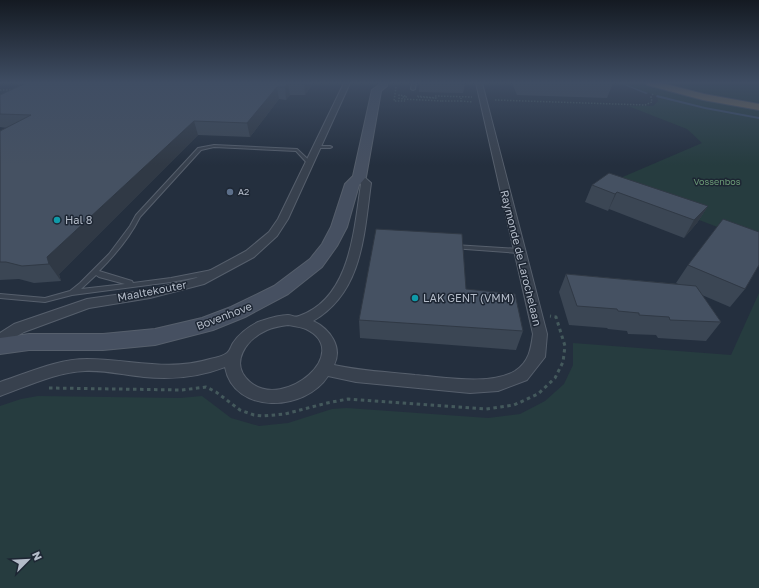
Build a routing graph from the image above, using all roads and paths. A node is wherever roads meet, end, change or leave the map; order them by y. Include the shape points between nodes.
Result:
1 (334, 110) edge
2 (373, 110) edge
3 (486, 110) edge
4 (320, 147) dead end
5 (330, 147) dead end
6 (310, 163) junction
7 (359, 177) junction
8 (443, 246) edge
9 (519, 251) junction
10 (216, 271) junction
11 (95, 272) junction
12 (134, 284) junction
13 (72, 293) junction
14 (0, 296) edge
15 (302, 321) junction
16 (0, 340) edge
17 (0, 346) edge
18 (233, 357) junction
19 (325, 369) junction
20 (0, 389) edge

1 - 6 street, Maaltekouter
2 - 7 street, Bovenhove
3 - 9 street, Raymonde de Larochelaan
4 - 5 lane
6 - 10 street, Maaltekouter via 273,234 250,254
6 - 11 lane via 297,150 214,146 200,149 138,216 111,255
7 - 15 street via 366,183 356,244 349,269 341,288 331,302
7 - 17 street, Bovenhove via 352,184 339,227 316,263 281,290 238,312 206,325 155,337 103,342 29,342
8 - 9 lane
9 - 19 street, Raymonde de Larochelaan via 540,334 537,357 520,375 498,384 470,386 356,376
10 - 12 lane
10 - 16 street, Maaltekouter via 200,281 183,286 87,304 19,328
11 - 12 lane
11 - 13 lane
12 - 13 lane
13 - 14 lane via 45,300
15 - 18 street via 288,320 260,327 238,345
15 - 19 street via 324,334 329,344 330,356
18 - 19 street via 233,370 238,382 249,391 265,396 282,396 300,390 315,381
18 - 20 street via 215,365 164,372 84,365

